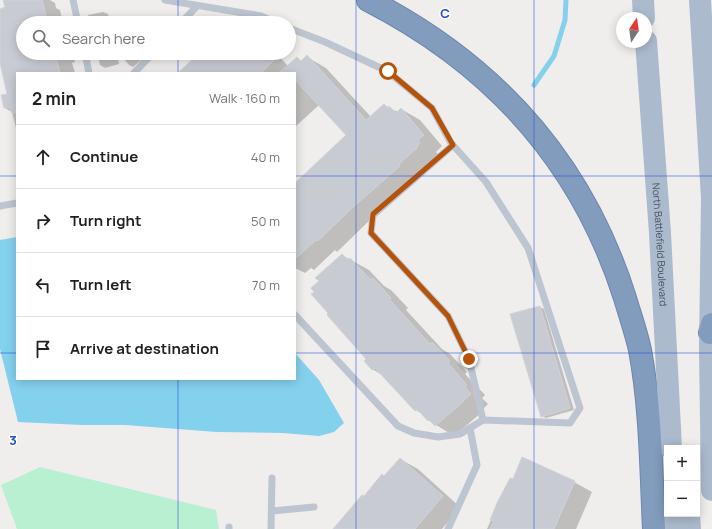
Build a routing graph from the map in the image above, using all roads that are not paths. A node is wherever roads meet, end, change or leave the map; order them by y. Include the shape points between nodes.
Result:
1 (73, 0) edge
2 (165, 0) edge
3 (368, 0) edge
4 (643, 0) edge
5 (700, 0) edge
6 (197, 6) junction
7 (644, 12) edge
8 (76, 16) edge
9 (188, 16) edge
10 (261, 16) edge
11 (296, 31) edge
12 (646, 48) edge
13 (86, 60) edge
14 (146, 60) edge
15 (89, 72) edge
16 (135, 72) edge
17 (453, 145) junction
18 (16, 203) edge
19 (0, 206) edge
20 (296, 315) edge
21 (711, 329) edge
22 (483, 420) junction
23 (470, 428) junction
24 (672, 445) edge
25 (272, 478) dead end
26 (712, 490) edge
27 (314, 507) dead end
28 (272, 511) junction
29 (673, 517) edge
30 (690, 517) edge
31 (271, 529) edge
32 (448, 529) edge
33 (654, 529) edge
34 (673, 529) edge
35 (690, 529) edge

1 - 8 lane
2 - 6 lane
3 - 33 highway via 446,46 498,90 548,148 583,200 612,261 639,348 650,424
4 - 7 main road
5 - 21 main road via 712,198
6 - 9 lane
6 - 10 lane
11 - 17 lane via 388,71 432,108
12 - 24 main road, North Battlefield Boulevard
13 - 15 lane
14 - 16 lane
17 - 22 lane via 373,214 371,233 448,316 469,359
17 - 22 lane via 486,182 528,248 580,408 570,423
18 - 19 lane
20 - 23 lane via 398,426 414,433 438,437 460,434
21 - 26 main road
22 - 23 lane
23 - 32 lane via 477,465
25 - 28 lane
27 - 28 lane
28 - 31 lane
29 - 34 main road
30 - 35 main road

